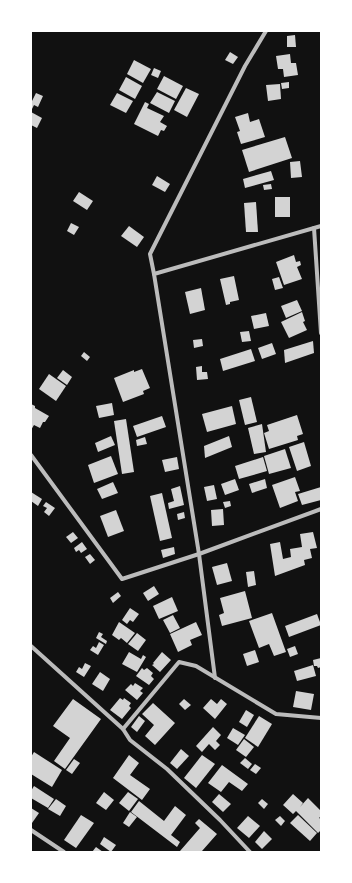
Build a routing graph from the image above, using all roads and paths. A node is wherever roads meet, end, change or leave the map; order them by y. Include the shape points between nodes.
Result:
1 (266, 31) edge
2 (321, 226) edge
3 (314, 228) junction
4 (154, 274) junction
5 (321, 333) edge
6 (31, 454) edge
7 (321, 509) edge
8 (199, 554) junction
9 (31, 646) edge
10 (215, 678) junction
11 (321, 718) edge
12 (123, 729) junction
13 (31, 830) edge
14 (57, 847) junction
15 (55, 852) edge
16 (64, 852) edge
17 (250, 852) edge

1 - 4 street via 241,73 150,254
2 - 3 street
3 - 4 street
3 - 5 street
4 - 8 street
6 - 8 street via 122,579
7 - 8 street
8 - 10 street
9 - 12 street
10 - 11 street via 276,714
10 - 12 street via 196,666 179,662
12 - 17 street via 130,740 167,769
13 - 14 street
14 - 15 street
14 - 16 street

